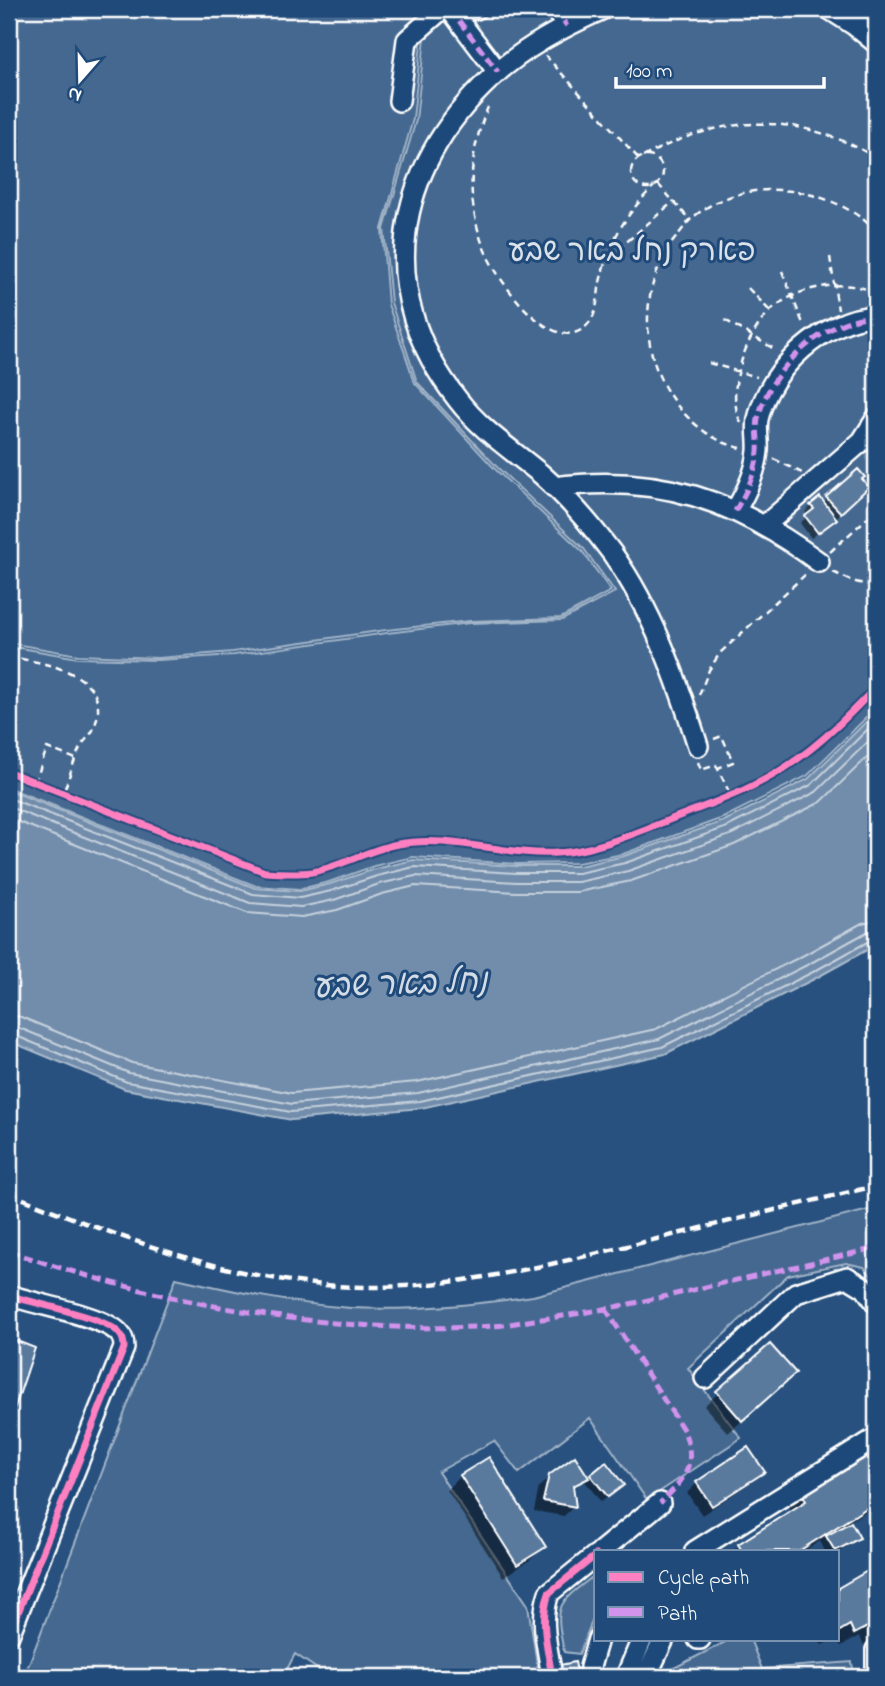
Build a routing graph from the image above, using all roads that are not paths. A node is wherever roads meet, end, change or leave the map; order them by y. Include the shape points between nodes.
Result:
1 (442, 9) edge
2 (450, 9) edge
3 (460, 9) edge
4 (476, 9) edge
5 (555, 9) edge
6 (603, 9) edge
7 (830, 9) edge
8 (876, 21) edge
9 (567, 26) junction
10 (876, 43) edge
11 (498, 72) junction
12 (399, 101) dead end
13 (876, 316) edge
14 (876, 419) edge
15 (554, 487) junction
16 (734, 511) junction
17 (764, 526) junction
18 (819, 562) road end
19 (698, 746) dead end
20 (9, 1295) edge
21 (876, 1303) edge
22 (705, 1378) dead end
23 (876, 1438) edge
24 (660, 1503) dead end
25 (602, 1550) edge
26 (697, 1550) edge
27 (594, 1557) edge
28 (9, 1635) edge
29 (598, 1640) edge
30 (642, 1640) edge
31 (664, 1640) edge
32 (552, 1677) edge
33 (590, 1677) edge
34 (626, 1677) edge
35 (646, 1677) edge

1 - 12 street via 407,40
2 - 11 street
3 - 4 street
5 - 9 street
6 - 9 street
7 - 8 street
7 - 10 street
9 - 11 street
11 - 15 street via 457,113 431,152 414,192 404,234 404,277 413,320 431,362 458,402
13 - 16 street via 840,324 810,342 775,383 762,405 750,481
14 - 17 street via 862,441
15 - 16 street via 600,482 657,486
15 - 19 street via 612,554 645,608
16 - 17 street
17 - 18 street
20 - 28 street via 112,1327 124,1343
21 - 22 street via 865,1288 847,1277 796,1293
23 - 26 street
24 - 25 street
27 - 32 street via 546,1601 543,1624
29 - 33 street
30 - 34 street
31 - 35 street

